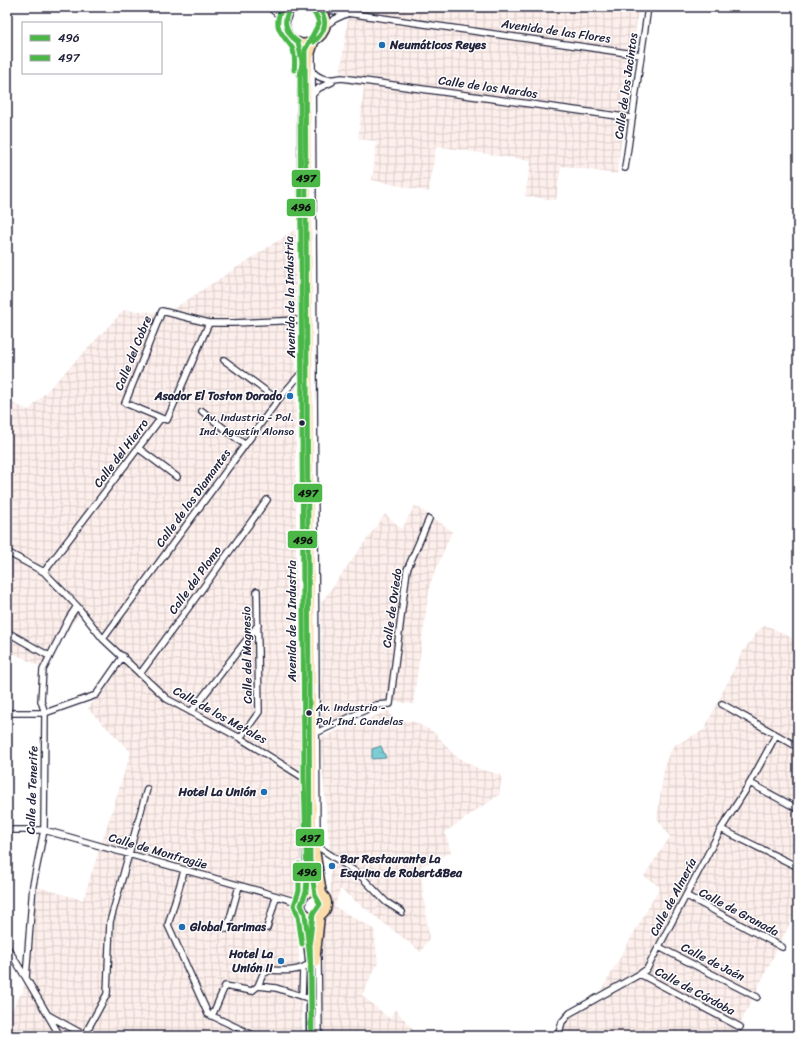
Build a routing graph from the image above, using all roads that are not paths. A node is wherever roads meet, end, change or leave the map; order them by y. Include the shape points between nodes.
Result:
1 (269, 7) edge
2 (279, 7) edge
3 (319, 7) edge
4 (648, 7) edge
5 (291, 8) edge
6 (349, 13) junction
7 (284, 24) junction
8 (325, 26) junction
9 (298, 42) junction
10 (313, 46) junction
11 (642, 54) junction
12 (302, 62) junction
13 (309, 74) junction
14 (342, 78) junction
15 (312, 95) junction
16 (632, 118) junction
17 (625, 168) dead end
18 (303, 320) junction
19 (209, 323) junction
20 (224, 360) dead end
21 (303, 371) junction
22 (278, 400) junction
23 (202, 411) dead end
24 (161, 418) junction
25 (245, 444) junction
26 (138, 448) junction
27 (177, 477) dead end
28 (267, 500) dead end
29 (428, 518) dead end
30 (7, 552) edge
31 (44, 572) junction
32 (258, 591) dead end
33 (77, 606) junction
34 (258, 625) junction
35 (7, 632) edge
36 (103, 639) junction
37 (49, 656) junction
38 (123, 656) junction
39 (140, 674) junction
40 (722, 704) dead end
41 (191, 712) junction
42 (7, 713) edge
43 (45, 713) junction
44 (316, 733) junction
45 (776, 735) junction
46 (240, 738) junction
47 (798, 747) edge
48 (304, 778) junction
49 (750, 783) junction
50 (147, 789) dead end
51 (798, 809) edge
52 (721, 829) junction
53 (7, 830) edge
54 (44, 830) junction
55 (312, 831) junction
56 (318, 846) junction
57 (129, 854) junction
58 (317, 860) junction
59 (798, 867) edge
60 (184, 871) junction
61 (239, 886) junction
62 (322, 893) junction
63 (276, 896) junction
64 (687, 896) junction
65 (304, 897) junction
66 (402, 912) dead end
67 (306, 914) junction
68 (320, 916) junction
69 (227, 928) dead end
70 (267, 928) dead end
71 (317, 941) junction
72 (7, 947) edge
73 (659, 947) junction
74 (782, 947) dead end
75 (311, 963) junction
76 (303, 969) junction
77 (640, 974) junction
78 (26, 978) junction
79 (258, 986) junction
80 (302, 996) junction
81 (757, 997) dead end
82 (311, 999) junction
83 (48, 1015) junction
84 (212, 1016) junction
85 (740, 1027) dead end
86 (60, 1036) edge
87 (85, 1036) edge
88 (255, 1036) edge
89 (311, 1036) edge
90 (315, 1036) edge
91 (319, 1036) edge
92 (558, 1036) edge

1 - 7 street via 280,16
2 - 5 street
3 - 6 street, Avenida de las Flores
3 - 8 main road via 324,14
4 - 11 street, Calle de los Jacintos
5 - 7 main road
6 - 8 street via 335,18
6 - 11 street, Avenida de las Flores
7 - 9 main road via 289,35
8 - 10 main road via 321,37
9 - 10 main road
9 - 12 main road, Avenida de la Industria
10 - 13 main road, Avenida de la Industria
11 - 16 street, Calle de los Jacintos
12 - 13 main road, Avenida de la Industria
12 - 18 street, Avenida de la Industria via 300,77
13 - 14 street, Calle de los Nardos via 323,80
13 - 15 street, Avenida de la Industria
13 - 55 main road, Avenida de la Industria
14 - 15 street via 319,88
14 - 16 street, Calle de los Nardos
15 - 44 street, Avenida de la Industria
16 - 17 street, Calle de los Jacintos
18 - 19 street
18 - 21 street, Avenida de la Industria
19 - 24 street, Calle del Hierro via 168,420
19 - 24 street, Calle del Cobre via 162,311 125,402
20 - 22 street
21 - 22 street, Calle de los Diamantes
21 - 48 street, Avenida de la Industria
22 - 25 street, Calle de los Diamantes
23 - 25 street
24 - 26 street, Calle del Hierro
25 - 36 street, Calle de los Diamantes
26 - 27 street
26 - 31 street, Calle del Hierro
28 - 39 street, Calle del Plomo
29 - 44 street, Calle de Oviedo via 407,570 390,704 376,705
30 - 31 street, Calle de los Metales
31 - 33 street, Calle de los Metales
32 - 34 street, Calle del Magnesio
33 - 36 street, Calle de los Metales
33 - 37 street, Calle de Tenerife
34 - 41 street
34 - 46 street, Calle del Magnesio via 259,712
35 - 37 street
36 - 38 street, Calle de los Metales
37 - 43 street, Calle de Tenerife via 43,670 41,701
38 - 39 street, Calle de los Metales
38 - 43 street via 96,695
39 - 41 street, Calle de los Metales via 166,699
40 - 45 street
41 - 46 street, Calle de los Metales
42 - 43 street
43 - 54 street, Calle de Tenerife
44 - 56 street, Avenida de la Industria
45 - 47 street
45 - 49 street, Calle de Almería
46 - 48 street, Calle de los Metales
48 - 65 street, Avenida de la Industria
49 - 51 street
49 - 52 street, Calle de Almería
50 - 57 street
52 - 59 street
52 - 64 street, Calle de Almería
53 - 54 street, Calle de Monfragüe
54 - 57 street, Calle de Monfragüe
54 - 78 street, Calle de Tenerife via 33,885
55 - 58 main road, Avenida de la Industria
55 - 65 main road, Avenida de la Industria via 309,879
56 - 58 street, Avenida de la Industria
56 - 66 street via 359,874 386,902
57 - 60 street, Calle de Monfragüe
57 - 87 street via 110,922 107,994
58 - 62 main road, Avenida de la Industria
60 - 61 street, Calle de Monfragüe
60 - 84 street via 168,925 208,1014
61 - 63 street, Calle de Monfragüe
61 - 69 street
62 - 65 main road via 314,891
62 - 68 main road via 328,904
63 - 65 street, Calle de Monfragüe
63 - 70 street
64 - 73 street, Calle de Almería
64 - 74 street, Calle de Granada
65 - 67 main road
67 - 68 main road via 315,918
67 - 75 main road
68 - 71 main road
71 - 90 main road
71 - 91 street
72 - 78 street
73 - 77 street, Calle de Almería via 647,969
73 - 81 street, Calle de Jaén
75 - 76 street
75 - 82 main road
76 - 79 street via 270,970 263,974
76 - 80 street
77 - 85 street, Calle de Córdoba
77 - 92 street, Calle de Almería via 570,1013 562,1022
78 - 83 street
79 - 80 street via 276,988
79 - 84 street via 252,990 225,986
80 - 82 street
82 - 89 main road
83 - 86 street
83 - 87 street
84 - 88 street

